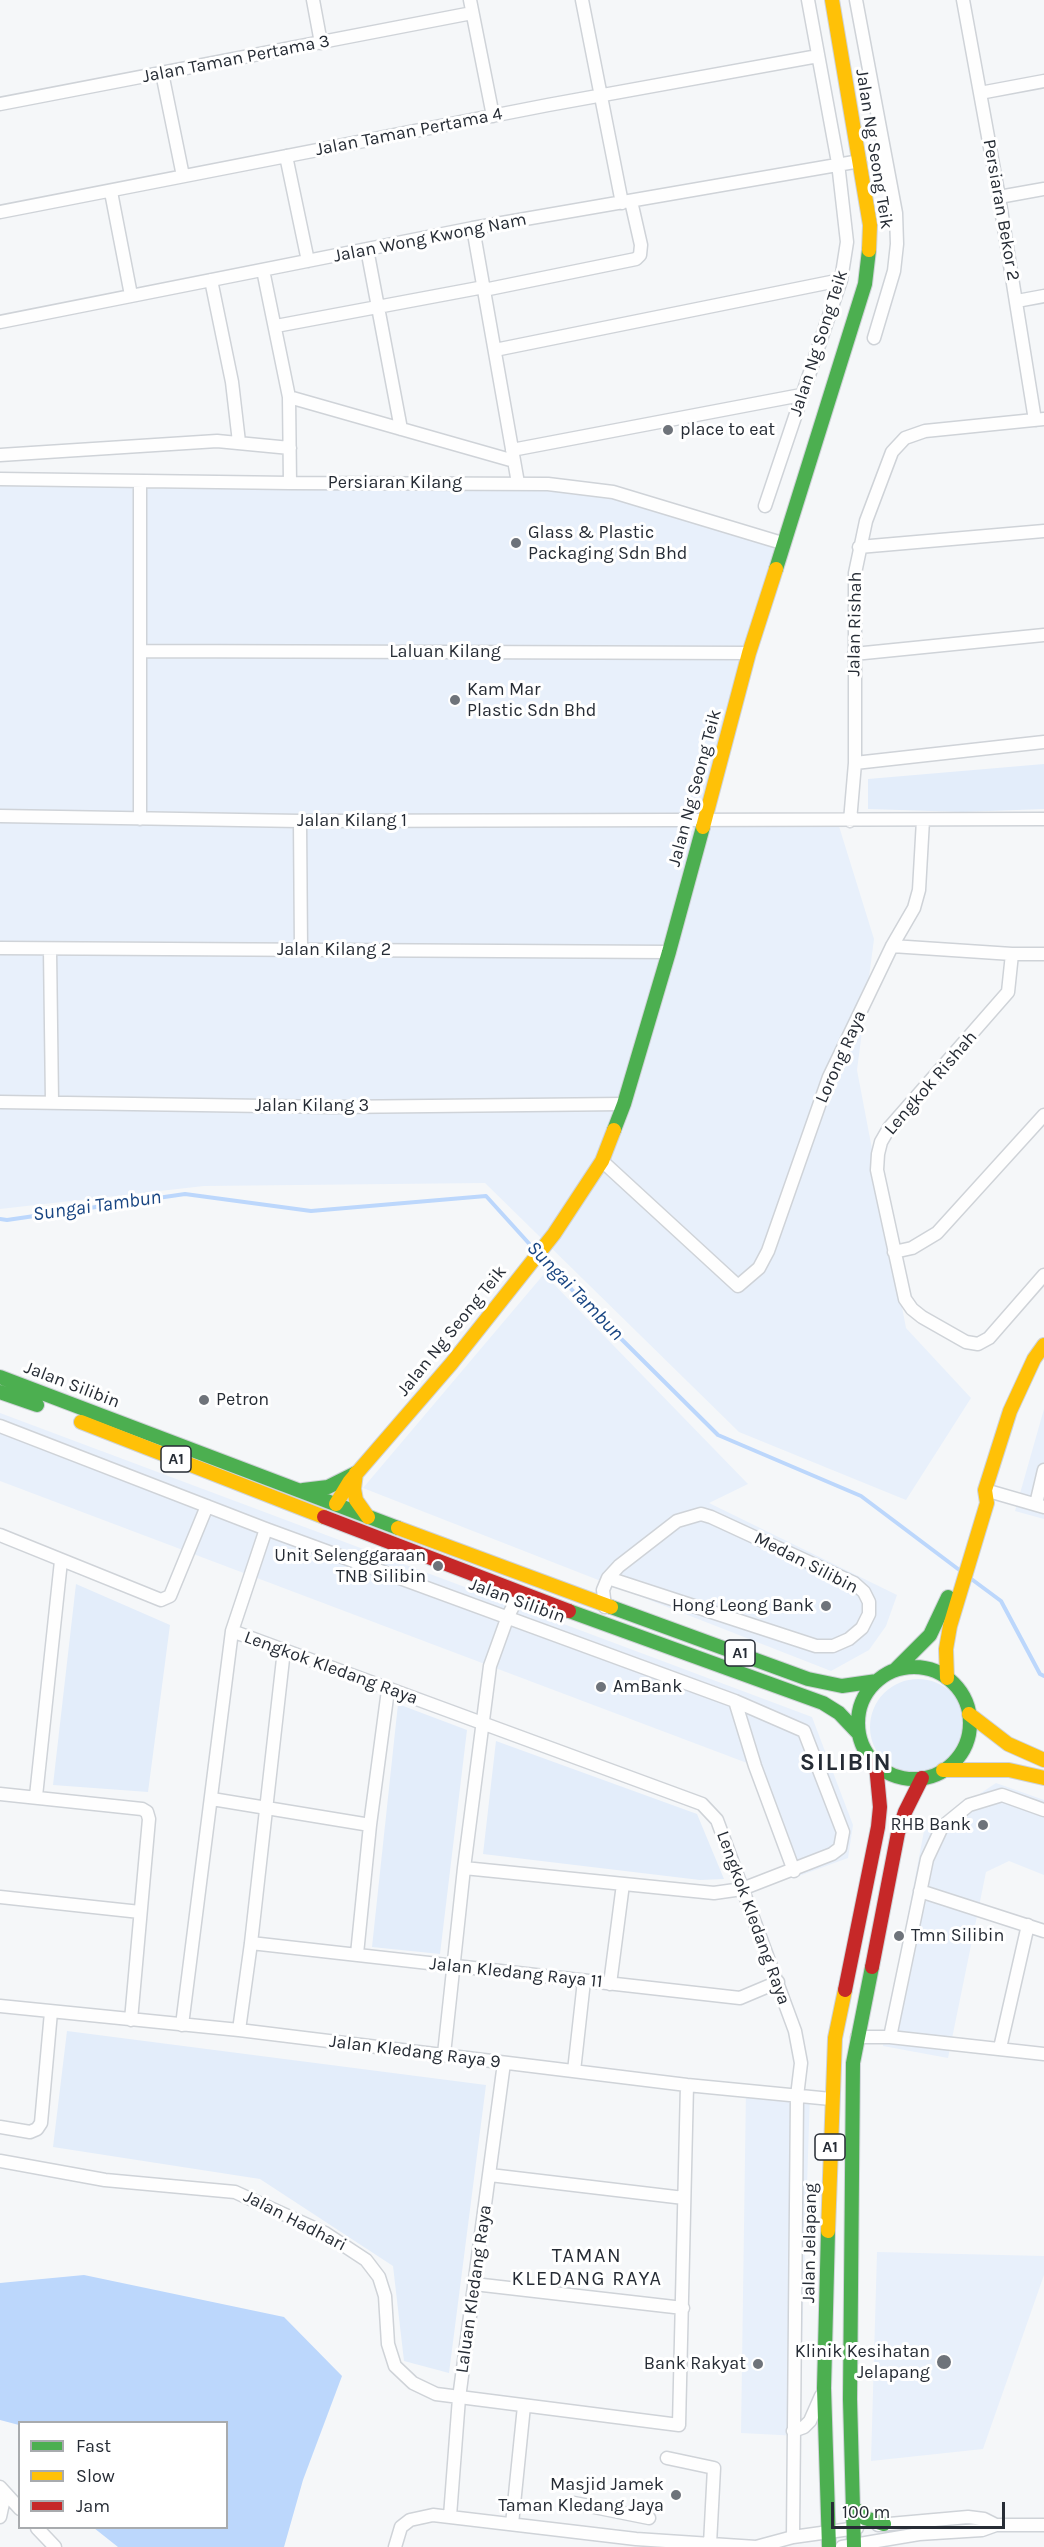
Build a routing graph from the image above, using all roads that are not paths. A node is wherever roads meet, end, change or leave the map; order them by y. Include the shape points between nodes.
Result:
1 (313, 0) edge
2 (470, 0) edge
3 (582, 0) edge
4 (808, 0) edge
5 (832, 0) edge
6 (856, 0) edge
7 (963, 0) edge
8 (472, 13) junction
9 (321, 43) junction
10 (818, 56) junction
11 (162, 73) junction
12 (1044, 81) edge
13 (980, 93) junction
14 (600, 95) junction
15 (0, 104) edge
16 (493, 116) junction
17 (286, 156) junction
18 (860, 161) junction
19 (838, 163) junction
20 (183, 177) junction
21 (1044, 189) edge
22 (111, 192) junction
23 (999, 197) junction
24 (626, 202) junction
25 (0, 212) edge
26 (473, 228) junction
27 (367, 249) junction
28 (308, 261) junction
29 (263, 270) junction
30 (211, 279) junction
31 (841, 280) junction
32 (484, 289) junction
33 (131, 295) junction
34 (1044, 296) edge
35 (1017, 301) junction
36 (378, 308) junction
37 (0, 322) edge
38 (276, 326) junction
39 (874, 338) dead end
40 (495, 350) junction
41 (801, 395) junction
42 (289, 396) junction
43 (1039, 420) edge
44 (401, 429) junction
45 (239, 442) junction
46 (290, 448) junction
47 (0, 455) edge
48 (513, 455) junction
49 (0, 479) edge
50 (140, 481) junction
51 (290, 483) junction
52 (518, 483) junction
53 (765, 506) dead end
54 (1044, 531) edge
55 (782, 543) junction
56 (859, 547) junction
57 (1044, 635) edge
58 (141, 651) junction
59 (749, 652) junction
60 (854, 654) junction
61 (1044, 742) edge
62 (855, 763) junction
63 (0, 816) edge
64 (140, 819) junction
65 (1044, 819) edge
66 (704, 820) junction
67 (923, 820) junction
68 (300, 821) junction
69 (850, 821) junction
70 (892, 946) junction
71 (0, 948) edge
72 (50, 950) junction
73 (301, 950) junction
74 (669, 952) junction
75 (1012, 954) junction
76 (1044, 954) edge
77 (0, 1102) edge
78 (52, 1102) junction
79 (624, 1104) junction
80 (1044, 1114) edge
81 (602, 1161) junction
82 (894, 1252) junction
83 (1044, 1275) edge
84 (1044, 1345) edge
85 (0, 1377) edge
86 (0, 1392) edge
87 (0, 1426) edge
88 (1044, 1470) edge
89 (357, 1473) junction
90 (298, 1490) junction
91 (986, 1490) junction
92 (336, 1504) junction
93 (207, 1506) junction
94 (1040, 1506) edge
95 (368, 1517) junction
96 (350, 1528) junction
97 (266, 1529) junction
98 (0, 1535) edge
99 (61, 1561) junction
100 (502, 1568) junction
101 (608, 1578) junction
102 (603, 1590) junction
103 (520, 1593) junction
104 (594, 1603) junction
105 (950, 1608) junction
106 (508, 1616) junction
107 (618, 1628) junction
108 (232, 1631) junction
109 (284, 1650) junction
110 (895, 1670) junction
111 (947, 1678) junction
112 (877, 1681) junction
113 (388, 1690) junction
114 (735, 1701) junction
115 (969, 1714) junction
116 (483, 1723) junction
117 (858, 1732) junction
118 (1044, 1760) edge
119 (876, 1765) junction
120 (943, 1770) junction
121 (922, 1778) junction
122 (1044, 1778) edge
123 (0, 1794) edge
124 (36, 1796) junction
125 (212, 1799) junction
126 (267, 1806) junction
127 (1044, 1810) edge
128 (370, 1825) junction
129 (464, 1868) junction
130 (794, 1871) junction
131 (623, 1884) junction
132 (742, 1889) junction
133 (920, 1891) junction
134 (0, 1897) edge
135 (140, 1912) junction
136 (1028, 1925) junction
137 (1044, 1931) edge
138 (251, 1943) junction
139 (357, 1954) junction
140 (454, 1967) junction
141 (584, 1981) junction
142 (778, 1982) junction
143 (610, 1984) junction
144 (0, 2006) edge
145 (51, 2012) junction
146 (130, 2020) junction
147 (182, 2025) junction
148 (239, 2030) junction
149 (857, 2037) junction
150 (890, 2037) junction
151 (1000, 2048) junction
152 (444, 2054) junction
153 (1044, 2054) edge
154 (504, 2063) junction
155 (574, 2071) junction
156 (687, 2085) junction
157 (797, 2096) junction
158 (831, 2099) junction
159 (0, 2127) edge
160 (0, 2161) edge
161 (490, 2175) junction
162 (684, 2198) junction
163 (474, 2284) junction
164 (683, 2308) junction
165 (824, 2388) junction
166 (459, 2398) junction
167 (524, 2406) junction
168 (793, 2431) junction
169 (667, 2458) dead end
170 (3, 2490) edge
171 (574, 2504) dead end
172 (18, 2507) edge
173 (853, 2507) junction
174 (450, 2516) junction
175 (634, 2516) junction
176 (0, 2517) edge
177 (649, 2518) dead end
178 (512, 2524) junction
179 (884, 2524) junction
180 (996, 2525) junction
181 (1044, 2525) edge
182 (38, 2529) edge
183 (853, 2529) junction
184 (793, 2537) junction
185 (829, 2540) edge
186 (635, 2542) edge
187 (710, 2544) junction
188 (850, 2546) edge
189 (55, 2547) edge
190 (395, 2547) edge
191 (756, 2547) edge

1 - 9 street
2 - 8 street
3 - 14 street
4 - 10 street, Jalan Ng Song Teik
5 - 18 main road, Jalan Ng Seong Teik
6 - 39 street, Jalan Ng Seong Teik via 896,213 894,272
7 - 13 street, Persiaran Bekor 2
8 - 9 street, Jalan Taman Pertama 3
8 - 16 street
9 - 11 street, Jalan Taman Pertama 3
10 - 14 street, Jalan Taman Pertama 4
10 - 19 street, Jalan Ng Song Teik
11 - 15 street, Jalan Taman Pertama 3
11 - 20 street
12 - 13 street
13 - 23 street, Persiaran Bekor 2
14 - 16 street, Jalan Taman Pertama 4
14 - 24 street
16 - 17 street, Jalan Taman Pertama 4
17 - 20 street, Jalan Taman Pertama 4
17 - 28 street
18 - 19 street, Jalan Wong Kwong Nam
18 - 55 main road, Jalan Ng Seong Teik via 870,225 865,284
19 - 24 street, Jalan Wong Kwong Nam
19 - 31 street, Jalan Ng Song Teik via 848,242
20 - 22 street, Jalan Taman Pertama 4
21 - 23 street
22 - 25 street, Jalan Taman Pertama 4
22 - 33 street
23 - 35 street, Persiaran Bekor 2
24 - 26 street, Jalan Wong Kwong Nam
24 - 32 street via 640,245 636,259
26 - 27 street, Jalan Wong Kwong Nam
26 - 32 street
27 - 28 street, Jalan Wong Kwong Nam
27 - 36 street
28 - 29 street, Jalan Wong Kwong Nam
29 - 30 street, Jalan Wong Kwong Nam
29 - 38 street
30 - 33 street, Jalan Wong Kwong Nam
30 - 45 street via 232,382
31 - 40 street
31 - 41 street, Jalan Ng Song Teik
32 - 36 street
32 - 40 street
33 - 37 street, Jalan Wong Kwong Nam
34 - 35 street
35 - 43 street, Persiaran Bekor 2
36 - 38 street
36 - 44 street
38 - 42 street
40 - 48 street
41 - 48 street
41 - 53 street, Jalan Ng Song Teik
42 - 44 street
42 - 46 street
43 - 56 street, Jalan Rishah via 926,431 905,438 892,452
44 - 48 street
45 - 46 street
45 - 47 street
46 - 51 street
48 - 52 street
49 - 50 street, Persiaran Kilang
50 - 51 street, Persiaran Kilang
50 - 58 street
51 - 52 street, Persiaran Kilang
52 - 55 street, Persiaran Kilang via 613,492
54 - 56 street
55 - 59 main road, Jalan Ng Seong Teik
56 - 60 street, Jalan Rishah
57 - 60 street
58 - 59 street, Laluan Kilang
58 - 64 street
59 - 66 main road, Jalan Ng Seong Teik
60 - 62 street, Jalan Rishah
61 - 62 street
62 - 69 street, Jalan Rishah
63 - 64 street, Jalan Kilang 1
64 - 68 street, Jalan Kilang 1
65 - 67 street, Jalan Kilang 1
66 - 68 street, Jalan Kilang 1
66 - 69 street, Jalan Kilang 1
66 - 74 main road, Jalan Ng Seong Teik
67 - 69 street, Jalan Kilang 1
67 - 70 street, Lorong Raya via 919,890 914,908
68 - 73 street
70 - 75 street
70 - 81 street, Lorong Raya via 829,1077 768,1251 759,1268 738,1286
71 - 72 street, Jalan Kilang 2
72 - 73 street, Jalan Kilang 2
72 - 78 street
73 - 74 street, Jalan Kilang 2
74 - 79 main road, Jalan Ng Seong Teik
75 - 76 street
75 - 82 street, Lengkok Rishah via 1011,983 1002,1003 889,1128 881,1142 878,1170
77 - 78 street, Jalan Kilang 3
78 - 79 street, Jalan Kilang 3 via 333,1107
79 - 81 main road, Jalan Ng Seong Teik
80 - 82 street via 937,1233 912,1248
81 - 89 main road, Jalan Ng Seong Teik via 518,1280
82 - 83 street, Lengkok Rishah via 905,1299 912,1309 966,1342 978,1344 989,1338
84 - 91 main road via 1010,1411
85 - 90 main road, Jalan Silibin / A1
86 - 96 main road, Jalan Silibin / A1
87 - 93 street, Jalan Silibin
88 - 94 street
89 - 90 main road via 328,1487
89 - 92 main road, Jalan Ng Seong Teik
89 - 95 main road via 356,1500
90 - 92 main road, Jalan Silibin / A1
91 - 94 street
91 - 105 main road via 987,1503
92 - 95 main road, Jalan Silibin / A1
92 - 96 main road via 336,1516
93 - 97 street, Jalan Silibin
93 - 99 street via 170,1596 161,1600
95 - 100 main road, Jalan Silibin / A1
96 - 103 main road, Jalan Silibin / A1
97 - 106 street, Jalan Silibin
97 - 108 street
98 - 99 street
99 - 124 street
100 - 103 main road via 518,1581
100 - 104 main road, Jalan Silibin / A1
101 - 101 street, Medan Silibin via 816,1646 833,1646 849,1639 862,1628 869,1614 869,1602 854,1583 701,1514 677,1521
101 - 102 street, Medan Silibin
102 - 104 street
102 - 104 street, Medan Silibin
103 - 104 main road via 537,1587 572,1601
103 - 106 street
103 - 107 main road, Jalan Silibin / A1
104 - 107 main road
104 - 112 main road, Jalan Silibin / A1 via 825,1684
105 - 110 main road
105 - 111 main road
106 - 114 street, Jalan Silibin
106 - 116 street via 490,1666
107 - 117 main road, Jalan Silibin / A1 via 823,1702
108 - 109 street, Lengkok Kledang Raya
108 - 125 street
109 - 113 street, Lengkok Kledang Raya
109 - 126 street
110 - 111 main road, A1 via 926,1668
110 - 112 main road, A1
111 - 115 main road via 959,1690
112 - 117 main road, A1 via 861,1704
113 - 116 street, Lengkok Kledang Raya
113 - 128 street
114 - 130 street
114 - 130 street, Jalan Silibin via 804,1731 841,1823 840,1848
115 - 118 main road via 1008,1744
115 - 120 main road via 966,1744
116 - 129 street
116 - 132 street, Lengkok Kledang Raya via 702,1804 717,1820
117 - 119 main road, A1
119 - 121 main road via 894,1776
119 - 158 main road, Jalan Jelapang / A1 via 878,1827 835,2038
120 - 121 main road
120 - 122 main road via 1009,1770
121 - 149 main road, A1 via 898,1833
123 - 124 street
124 - 135 street via 147,1812
125 - 126 street
125 - 147 street
126 - 128 street
126 - 138 street
127 - 133 street via 1002,1795 969,1805 942,1827 927,1859
128 - 139 street
129 - 131 street, Jalan Silibin
129 - 140 street
130 - 132 street, Jalan Silibin
131 - 132 street, Jalan Silibin via 714,1893
131 - 143 street
132 - 142 street, Lengkok Kledang Raya
133 - 136 street
133 - 150 street
134 - 135 street
135 - 146 street
136 - 137 street
136 - 151 street
138 - 139 street, Jalan Kledang Raya 11
138 - 148 street
139 - 140 street, Jalan Kledang Raya 11
140 - 141 street, Jalan Kledang Raya 11
140 - 152 street
141 - 143 street, Jalan Kledang Raya 11
141 - 155 street
142 - 143 street, Jalan Kledang Raya 11 via 740,1998
142 - 157 street, Lengkok Kledang Raya via 799,2048
144 - 145 street, Jalan Kledang Raya 9
145 - 146 street, Jalan Kledang Raya 9
145 - 159 street via 41,2123 30,2132
146 - 147 street, Jalan Kledang Raya 9
147 - 148 street, Jalan Kledang Raya 9
148 - 152 street, Jalan Kledang Raya 9
149 - 150 street
149 - 173 main road, A1 via 850,2216
150 - 151 street
151 - 153 street
152 - 154 street, Jalan Kledang Raya 9
154 - 155 street, Jalan Kledang Raya 9
154 - 161 street, Laluan Kledang Raya
155 - 156 street, Jalan Kledang Raya 9
156 - 157 street, Jalan Kledang Raya 9
156 - 162 street
157 - 158 street, Jalan Kledang Raya 9
157 - 168 street, Lengkok Kledang Raya
158 - 165 main road, Jalan Jelapang / A1
160 - 166 street, Jalan Hadhari via 105,2180 235,2192 325,2233 366,2260 379,2277 395,2366 413,2383 436,2394
161 - 162 street
161 - 163 street, Laluan Kledang Raya
162 - 164 street
163 - 164 street
163 - 166 street, Laluan Kledang Raya
164 - 167 street, Jalan Hadhari via 679,2425
165 - 168 street via 810,2421
165 - 185 main road, Jalan Jelapang / A1
166 - 167 street, Jalan Hadhari
166 - 174 street, Laluan Kledang Raya
167 - 178 street
168 - 184 street, Lengkok Kledang Raya
169 - 187 street via 714,2468
170 - 172 street
170 - 176 street
171 - 175 street
173 - 179 main road via 865,2518
173 - 183 main road, A1
174 - 178 street
174 - 190 street via 410,2520 401,2527
175 - 177 street
175 - 186 street
178 - 186 street
179 - 180 street via 968,2517
179 - 183 street
180 - 181 street
180 - 188 street
182 - 189 street
183 - 185 street
183 - 188 main road, A1
184 - 185 street
184 - 191 street
186 - 187 street
187 - 191 street

